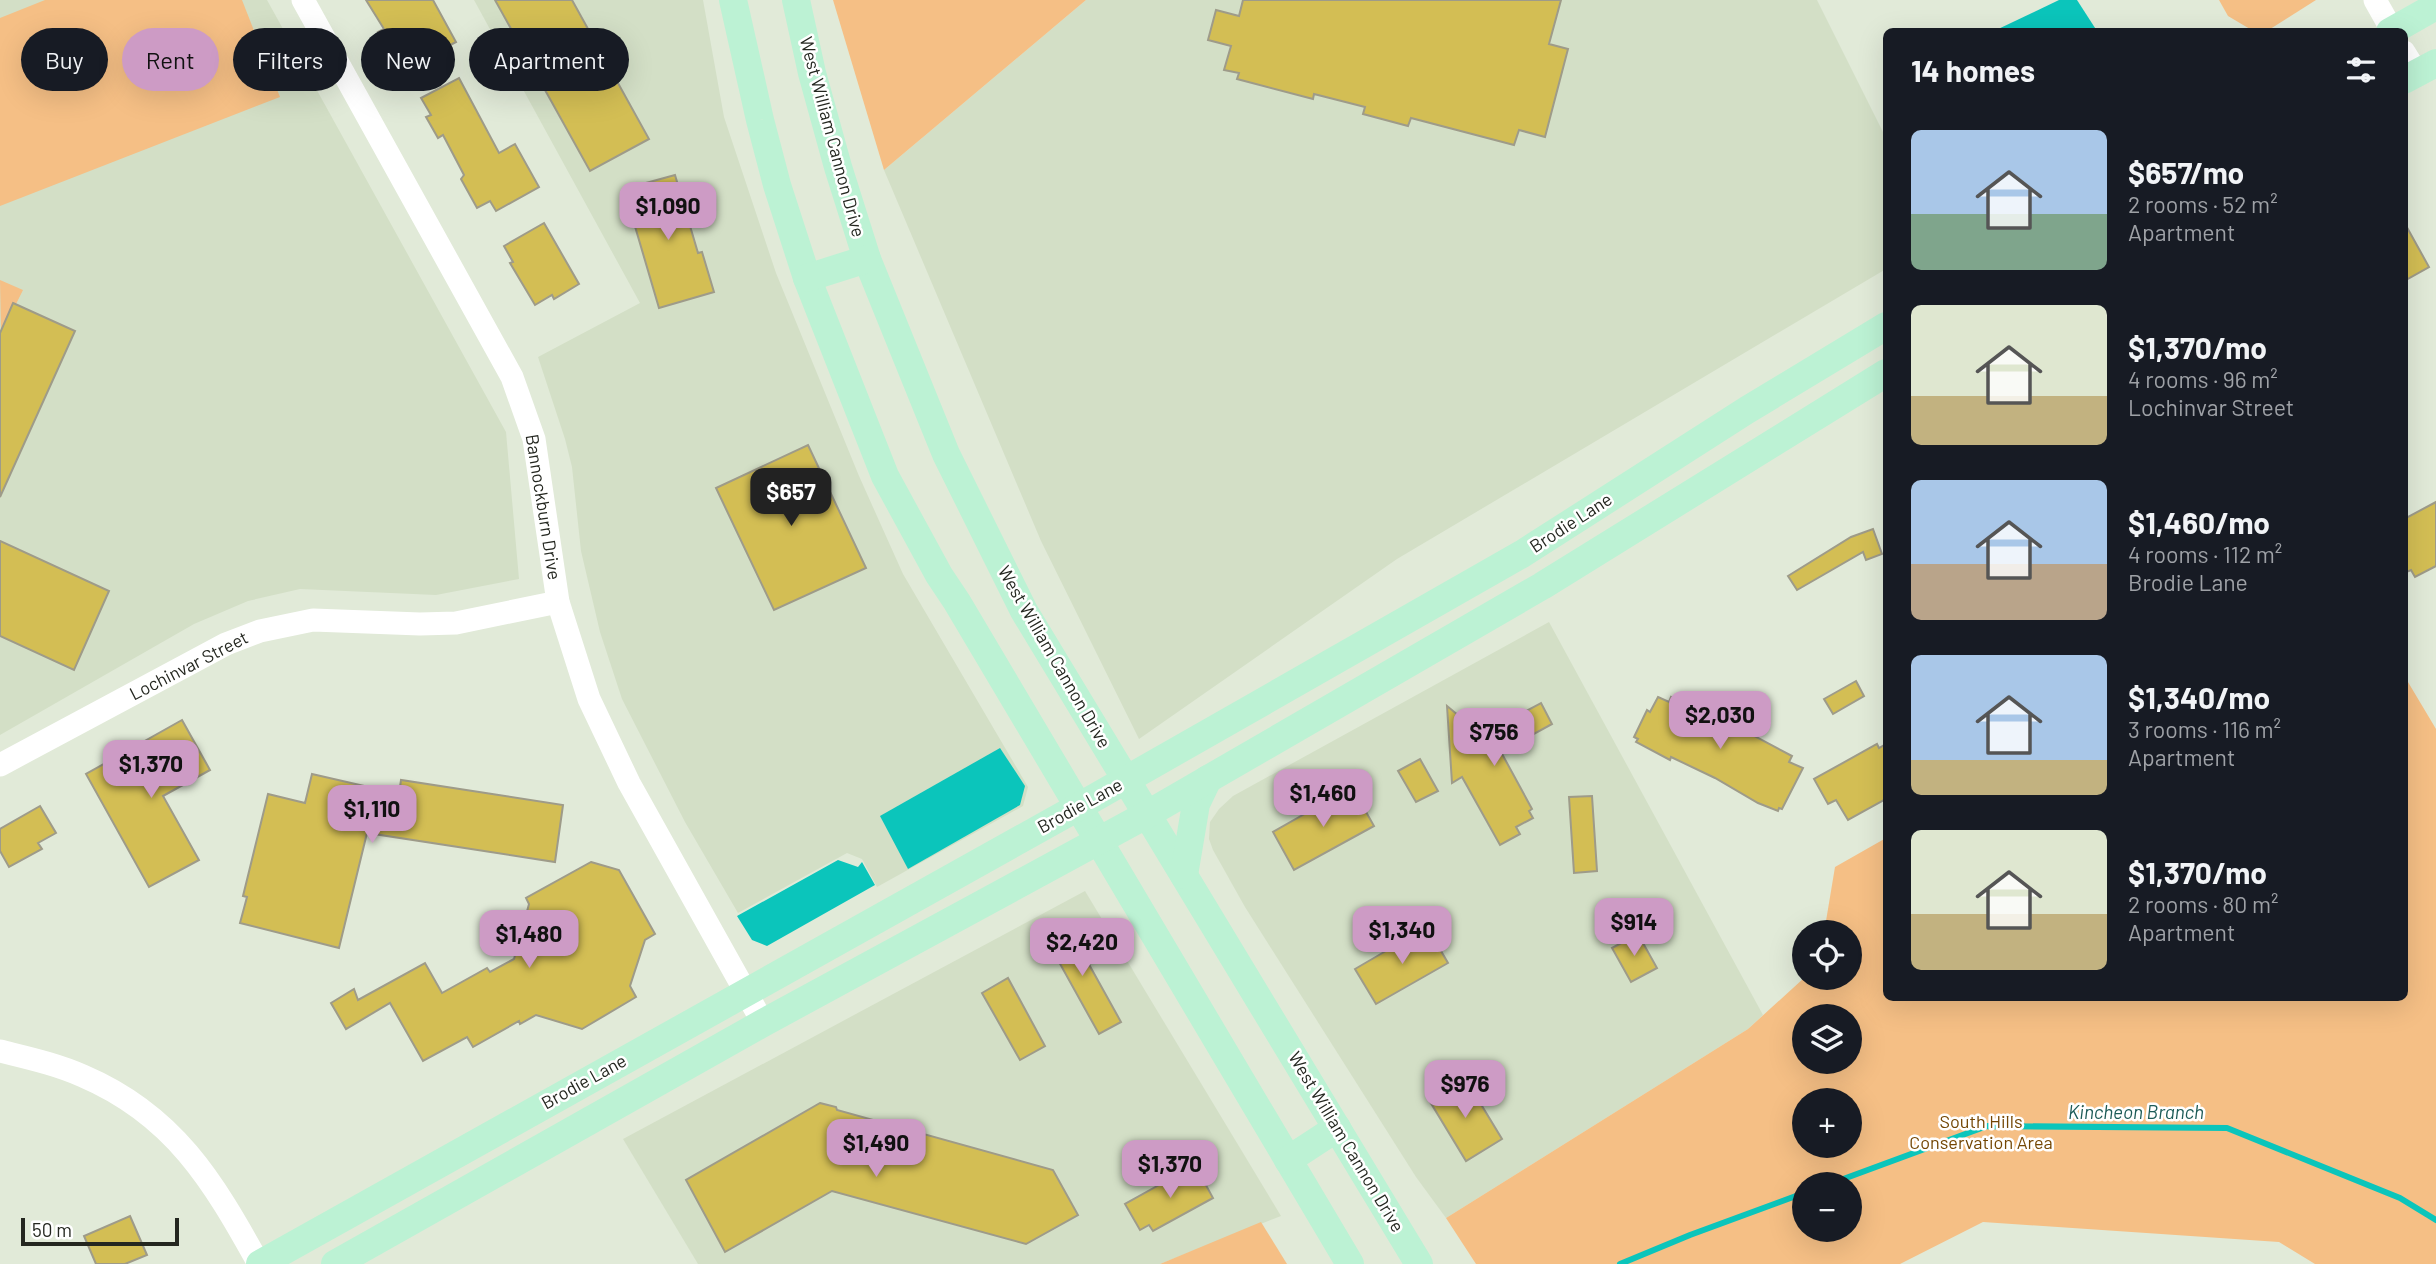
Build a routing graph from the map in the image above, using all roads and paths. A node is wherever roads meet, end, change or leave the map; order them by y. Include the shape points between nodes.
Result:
1 (303, 0) edge
2 (733, 0) edge
3 (796, 0) edge
4 (2375, 0) edge
5 (2436, 6) edge
6 (2391, 28) edge
7 (2408, 48) edge
8 (867, 259) junction
9 (807, 278) junction
10 (1883, 328) edge
11 (1883, 375) edge
12 (558, 602) junction
13 (0, 765) edge
14 (1208, 779) junction
15 (1126, 780) junction
16 (1080, 806) junction
17 (1146, 815) junction
18 (1099, 841) junction
19 (1184, 875) junction
20 (745, 991) junction
21 (763, 1023) junction
22 (0, 1051) edge
23 (1337, 1128) junction
24 (1288, 1160) junction
25 (1344, 1255) edge
26 (259, 1264) edge
27 (335, 1264) edge
28 (1419, 1264) edge

1 - 12 street, Bannockburn Drive via 512,377 534,439
2 - 9 main road via 777,185
3 - 8 main road, West William Cannon Drive via 812,73
4 - 6 street
5 - 7 main road
8 - 9 main road
8 - 15 main road, West William Cannon Drive via 946,454 1024,611
9 - 16 main road via 885,476 939,575
10 - 15 main road, Brodie Lane via 1521,554
11 - 14 main road, Brodie Lane via 1542,586
12 - 13 street, Lochinvar Street via 456,623 313,620 260,631 226,643
12 - 20 street, Bannockburn Drive via 606,739
14 - 17 main road, Brodie Lane
14 - 19 main road via 1196,804
15 - 16 main road, Brodie Lane
15 - 17 main road, West William Cannon Drive
16 - 18 main road
16 - 20 main road, Brodie Lane
17 - 18 main road, Brodie Lane
17 - 19 main road, West William Cannon Drive
18 - 21 main road, Brodie Lane
18 - 24 main road
19 - 23 main road, West William Cannon Drive
20 - 21 street, Bannockburn Drive
20 - 26 main road, Brodie Lane
21 - 27 main road, Brodie Lane
22 - 26 street via 82,1076 143,1111 185,1148 203,1171
23 - 24 main road
23 - 28 main road, West William Cannon Drive
24 - 25 main road

